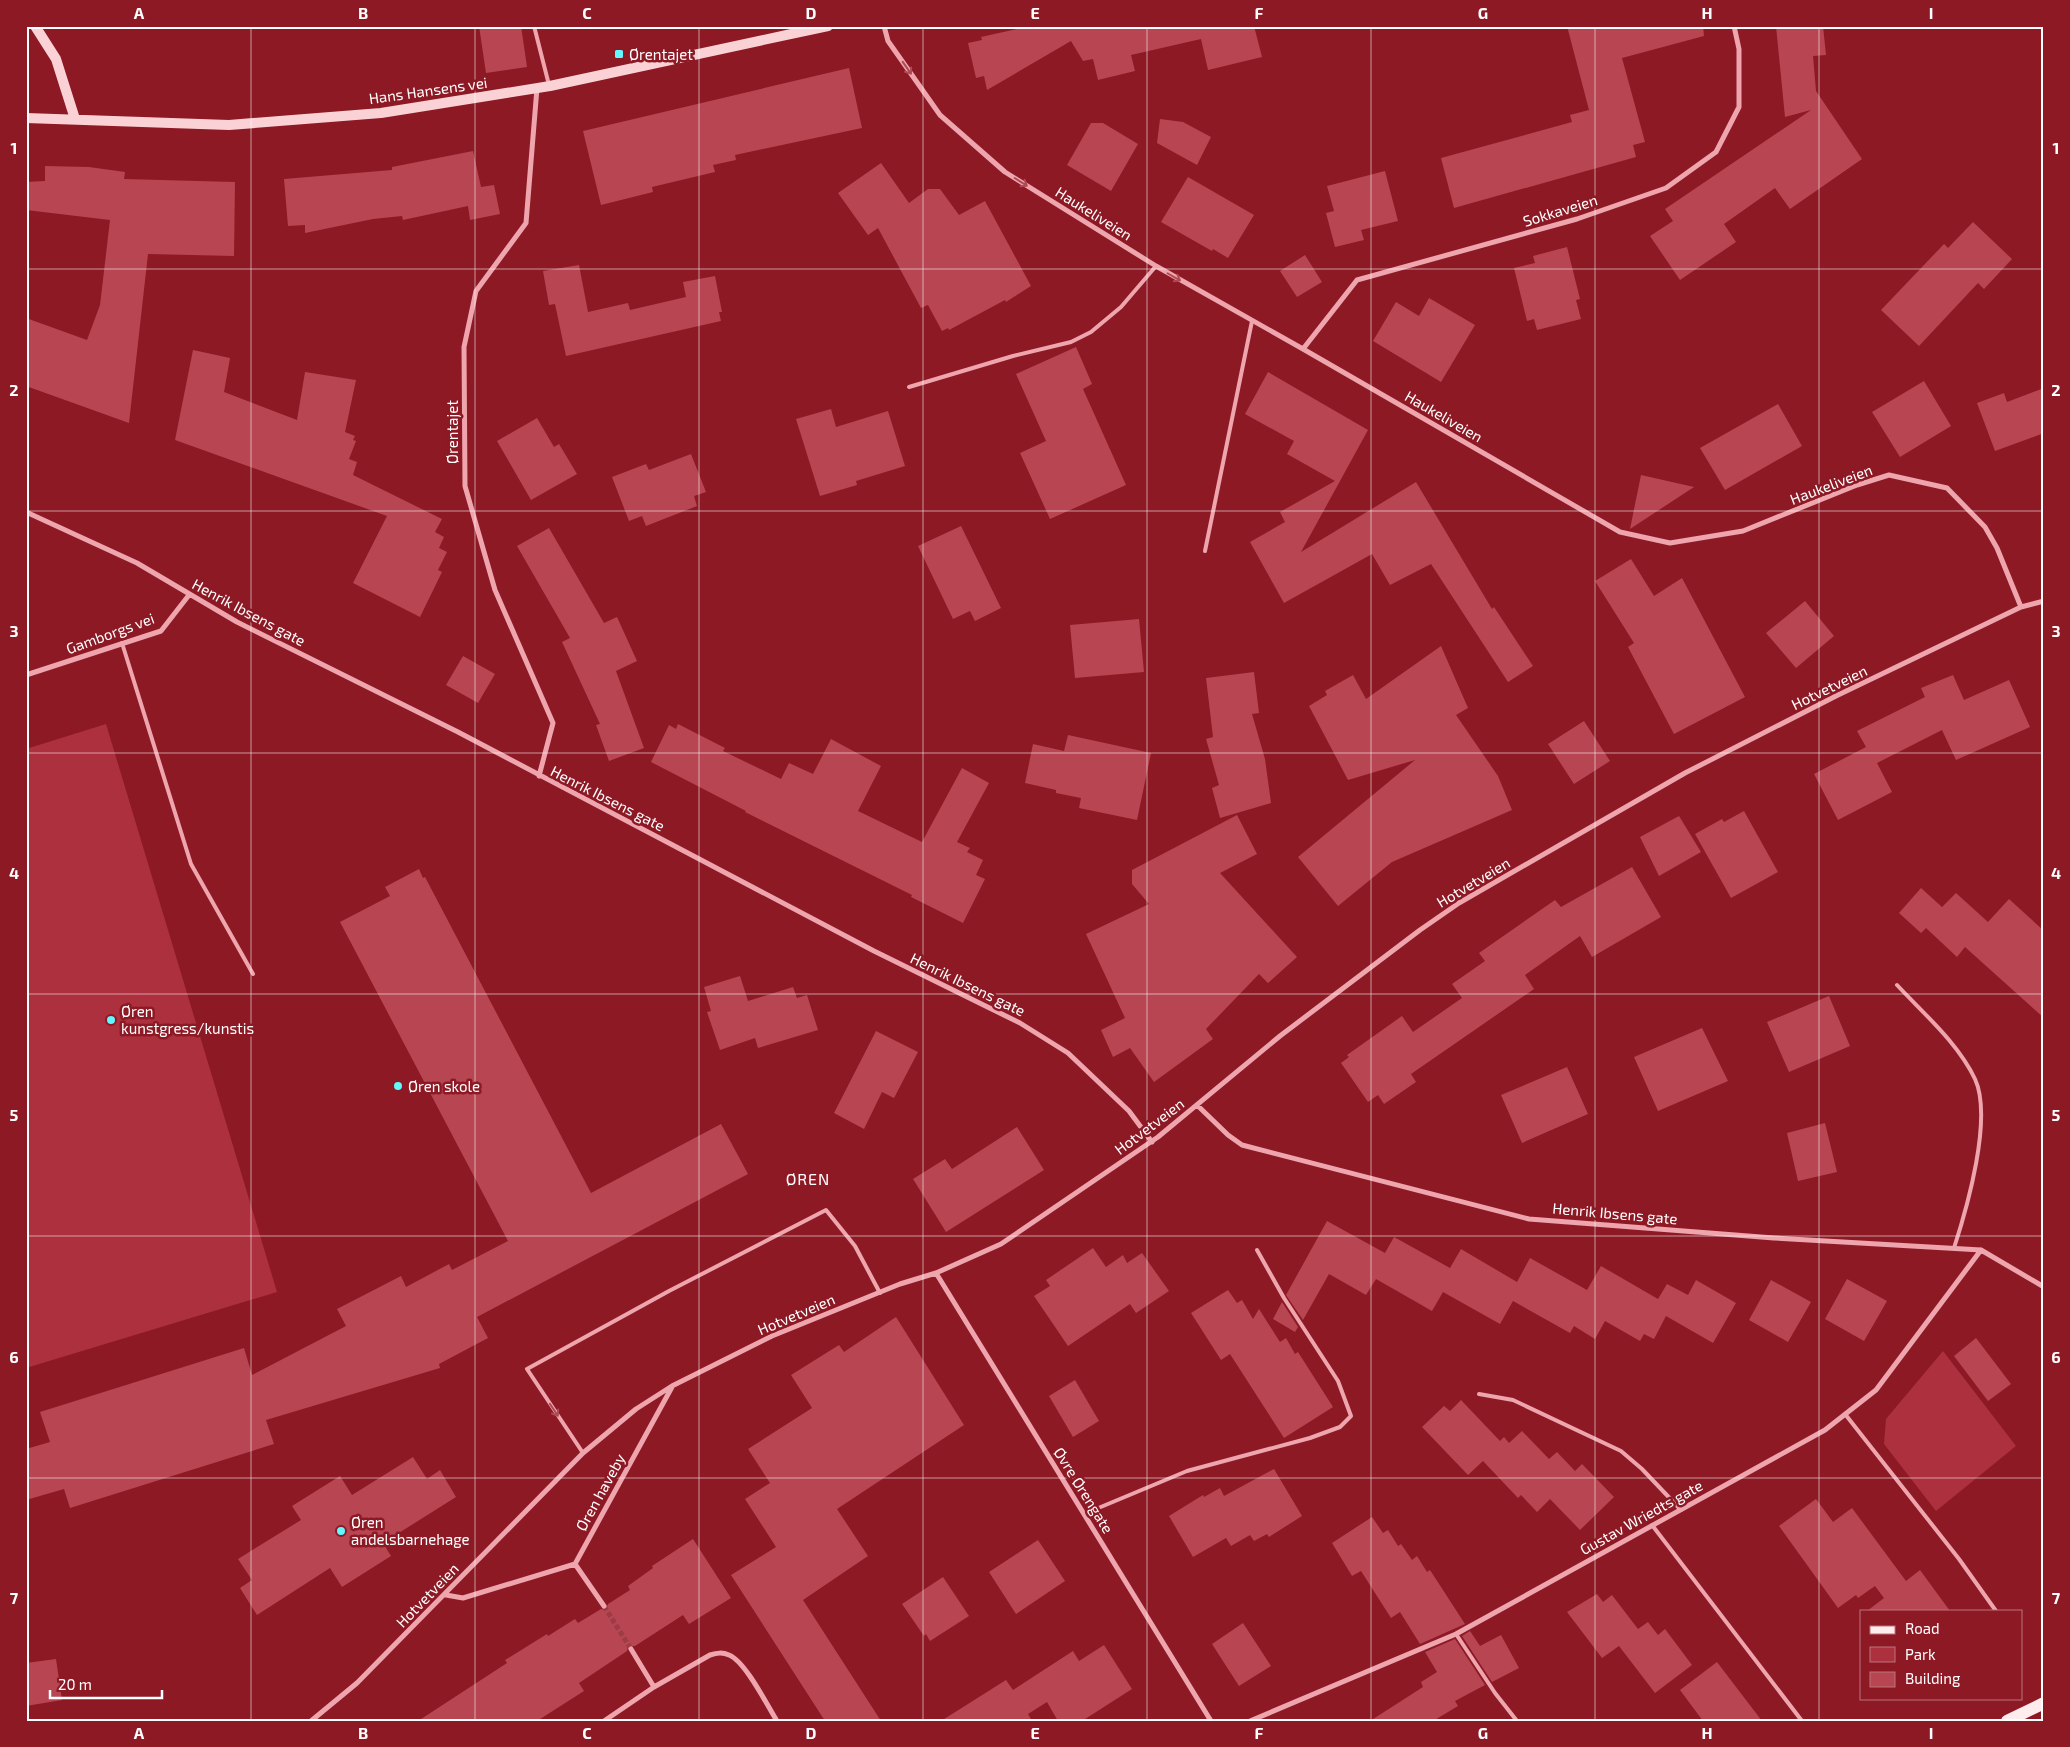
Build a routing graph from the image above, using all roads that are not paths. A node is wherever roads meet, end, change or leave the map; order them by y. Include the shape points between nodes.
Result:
1 (36, 26) edge
2 (534, 26) edge
3 (828, 26) edge
4 (884, 26) edge
5 (1734, 26) edge
6 (550, 86) junction
7 (537, 88) junction
8 (26, 118) edge
9 (75, 119) junction
10 (1156, 266) junction
11 (1252, 321) junction
12 (1303, 349) junction
13 (909, 387) dead end
14 (26, 512) edge
15 (1205, 551) dead end
16 (189, 595) junction
17 (2044, 601) edge
18 (2021, 607) junction
19 (122, 644) junction
20 (26, 675) edge
21 (540, 776) junction
22 (253, 974) dead end
23 (1897, 984) dead end
24 (1197, 1105) junction
25 (1152, 1142) junction
26 (1954, 1248) junction
27 (1257, 1250) dead end
28 (1981, 1250) junction
29 (936, 1273) junction
30 (2044, 1287) edge
31 (880, 1292) junction
32 (672, 1386) junction
33 (1479, 1394) dead end
34 (1844, 1414) junction
35 (583, 1452) junction
36 (1680, 1510) junction
37 (1084, 1514) junction
38 (1652, 1525) junction
39 (575, 1564) junction
40 (446, 1595) junction
41 (604, 1606) tunnel mouth
42 (1995, 1610) edge
43 (1456, 1634) junction
44 (631, 1649) tunnel mouth
45 (654, 1687) junction
46 (2044, 1704) edge
47 (311, 1721) edge
48 (604, 1721) edge
49 (777, 1721) edge
50 (1211, 1721) edge
51 (1250, 1721) edge
52 (1517, 1721) edge
53 (1802, 1721) edge
54 (2007, 1721) edge

1 - 9 main road via 56,59
2 - 6 lane
3 - 6 main road, Hans Hansens vei
4 -> 10 street, Haukeliveien via 888,41 940,115 1005,172
5 - 12 street, Sokkaveien via 1739,49 1739,107 1716,152 1666,188 1577,219 1357,280
6 - 7 main road, Hans Hansens vei
7 - 9 main road, Hans Hansens vei via 382,114 229,125
7 - 21 street, Ørentajet via 526,223 476,291 464,347 465,486 495,590 553,723
8 - 9 main road, Hans Hansens vei
10 -> 11 street, Haukeliveien
10 - 13 lane via 1121,308 1091,332 1071,342
11 - 12 street, Haukeliveien
11 - 15 lane
12 - 18 street, Haukeliveien via 1620,532 1670,543 1743,531 1889,475 1947,488 1985,527
14 - 16 street, Henrik Ibsens gate via 137,563
16 - 19 street, Gamborgs vei via 161,631
16 - 21 street, Henrik Ibsens gate
17 - 18 street, Hotvetveien
18 - 24 street, Hotvetveien via 1685,773 1459,903 1288,1030
19 - 20 street, Gamborgs vei
19 - 22 lane via 191,864
21 - 25 street, Henrik Ibsens gate via 874,951 1020,1023 1068,1053 1129,1111
23 - 26 lane via 1950,1043 1975,1080 1978,1092 1980,1134 1968,1203
24 - 25 street, Hotvetveien
24 - 26 street, Henrik Ibsens gate via 1242,1145 1529,1219 1737,1236
25 - 29 street, Hotvetveien via 1001,1244
26 - 28 street, Henrik Ibsens gate
27 - 37 lane via 1338,1380 1351,1416 1340,1427 1187,1471
28 - 30 street, Henrik Ibsens gate
28 - 34 street, Gustav Wriedts gate via 1876,1390
29 - 31 street, Hotvetveien
29 - 37 street, Øvre Ørengate
31 - 32 street, Hotvetveien via 772,1336
31 -> 35 lane via 854,1246 826,1210 669,1291 527,1369
32 - 35 street, Hotvetveien via 636,1409
32 - 39 street, Øren haveby
33 - 36 lane via 1512,1400 1621,1451 1642,1468
34 - 36 street, Gustav Wriedts gate via 1825,1430
34 - 42 lane
35 - 40 street, Hotvetveien
36 - 38 street, Gustav Wriedts gate
37 - 50 street, Øvre Ørengate
38 - 43 street, Gustav Wriedts gate
38 - 53 lane
39 - 40 street via 462,1598
39 - 41 street
40 - 47 street, Hotvetveien via 357,1683
43 - 51 street, Gustav Wriedts gate
43 - 52 lane
44 - 45 street
45 - 48 street
45 - 49 street via 720,1652 740,1663
46 - 54 main road

